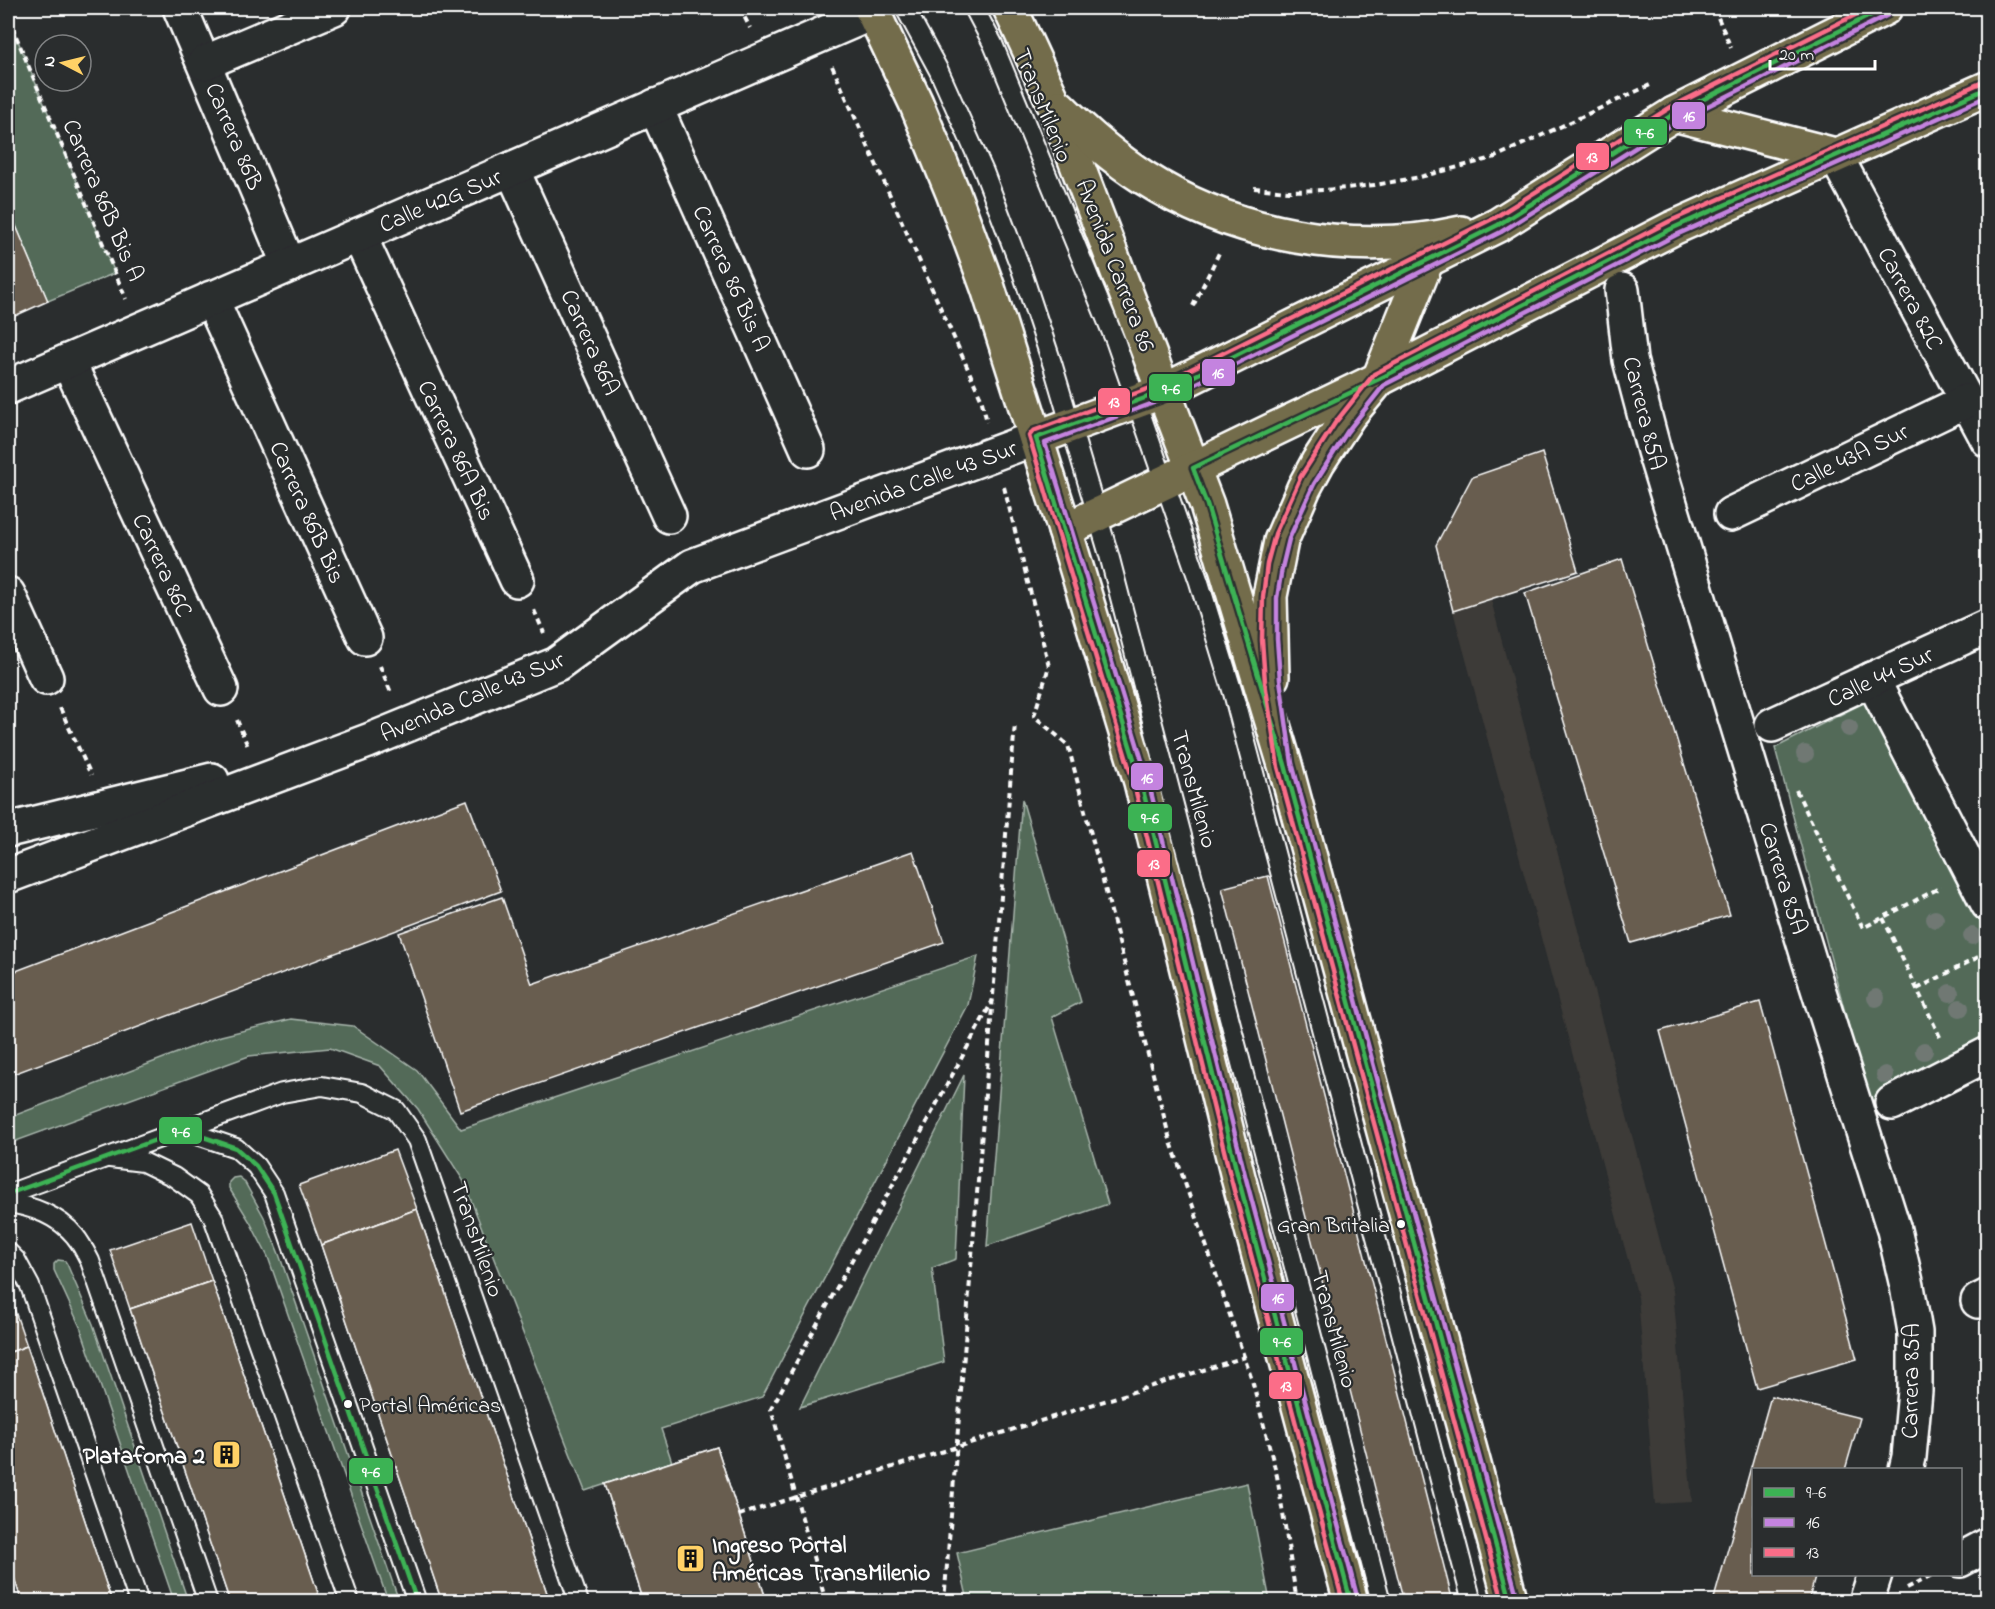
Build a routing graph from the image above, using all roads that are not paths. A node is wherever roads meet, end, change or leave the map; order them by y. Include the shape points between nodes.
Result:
1 (180, 8) edge
2 (334, 8) edge
3 (974, 8) edge
4 (1010, 8) edge
5 (1885, 8) edge
6 (883, 9) edge
7 (204, 63) junction
8 (1988, 88) edge
9 (1052, 99) junction
10 (655, 106) junction
11 (1674, 114) junction
12 (1835, 155) junction
13 (512, 169) junction
14 (1498, 225) junction
15 (359, 235) junction
16 (1427, 260) junction
17 (290, 265) junction
18 (1622, 290) dead end
19 (211, 298) junction
20 (68, 361) junction
21 (1379, 379) junction
22 (8, 387) edge
23 (1150, 396) junction
24 (1966, 400) junction
25 (1070, 426) junction
26 (1036, 438) junction
27 (1988, 440) edge
28 (808, 450) dead end
29 (1179, 475) junction
30 (1731, 514) dead end
31 (1097, 515) junction
32 (669, 516) dead end
33 (1065, 530) junction
34 (517, 580) road end
35 (8, 594) edge
36 (1988, 626) edge
37 (365, 638) road end
38 (46, 678) road end
39 (1872, 679) junction
40 (221, 689) road end
41 (1772, 725) dead end
42 (368, 741) junction
43 (1285, 765) junction
44 (8, 830) edge
45 (8, 876) edge
46 (1988, 904) edge
47 (1988, 1054) edge
48 (1892, 1103) dead end
49 (183, 1130) junction
50 (106, 1157) junction
51 (8, 1194) edge
52 (8, 1203) edge
53 (8, 1252) edge
54 (1906, 1468) edge
55 (1988, 1545) edge
56 (1962, 1559) edge
57 (1875, 1576) edge
58 (139, 1602) edge
59 (208, 1602) edge
60 (350, 1602) edge
61 (417, 1602) edge
62 (579, 1602) edge
63 (1351, 1602) edge
64 (1381, 1602) edge
65 (1472, 1602) edge
66 (1511, 1602) edge
67 (1866, 1602) edge

1 - 7 street, Carrera 86B
2 - 7 street
3 - 23 lane, TransMilenio via 993,44 1110,329
4 - 9 main road, Avenida Carrera 86
5 - 11 main road, Avenida Calle 43 Sur
6 - 10 street, Calle 42G Sur
6 - 25 lane, TransMilenio via 939,71 1022,269
6 - 26 main road via 988,288
7 - 17 street, Carrera 86B
8 - 12 main road
9 - 14 main road via 1080,128 1144,178 1196,205 1250,225 1307,238 1371,243 1435,239
9 - 23 main road, Avenida Carrera 86
10 - 13 street, Calle 42G Sur
10 - 28 street, Carrera 86 Bis A
11 - 12 main road
11 - 14 main road, Avenida Calle 43 Sur
12 - 21 main road via 1673,228
12 - 24 street, Carrera 82C
13 - 15 street, Calle 42G Sur
13 - 32 street, Carrera 86A
14 - 16 main road, Avenida Calle 43 Sur
15 - 17 street, Calle 42G Sur
15 - 34 street, Carrera 86A Bis
16 - 21 main road
16 - 23 main road, Avenida Calle 43 Sur
17 - 19 street, Calle 42G Sur
18 - 54 street, Carrera 85A via 1630,360 1654,451 1894,1230 1915,1332 1915,1391
19 - 20 street, Calle 42G Sur
19 - 37 street, Carrera 86B Bis
20 - 22 street, Calle 42G Sur
20 - 40 street, Carrera 86C
21 - 29 main road
21 - 43 main road via 1318,462 1281,542 1270,596 1269,628
23 - 25 main road, Avenida Calle 43 Sur
23 - 29 main road, Avenida Carrera 86
24 - 27 street, Carrera 82C
24 - 30 street, Calle 43A Sur
25 - 26 main road, Avenida Calle 43 Sur
25 - 31 lane, TransMilenio
26 - 33 main road
26 - 42 street, Avenida Calle 43 Sur via 692,566 557,664
29 - 31 main road
29 - 43 main road, Avenida Carrera 86 via 1207,505
29 - 65 lane via 1199,582 1233,693
31 - 33 main road
31 - 64 lane, TransMilenio
33 - 63 main road via 1142,782 1238,1177
35 - 38 street
36 - 39 street, Calle 44 Sur
39 - 41 street, Calle 44 Sur
39 - 46 street
42 - 44 street
42 - 45 street, Avenida Calle 43 Sur
43 - 66 main road, Avenida Carrera 86
47 - 48 street
49 - 50 lane, TransMilenio
49 - 61 lane via 236,1148 256,1166 274,1193
49 - 62 lane, TransMilenio via 282,1092 322,1086 362,1093 396,1110 417,1140
50 - 51 lane, TransMilenio
50 - 60 lane, TransMilenio via 142,1162 174,1178 199,1194 213,1217
52 - 59 lane via 28,1206 55,1219 75,1236 90,1261
53 - 58 lane via 30,1286
55 - 56 street
57 - 67 street

